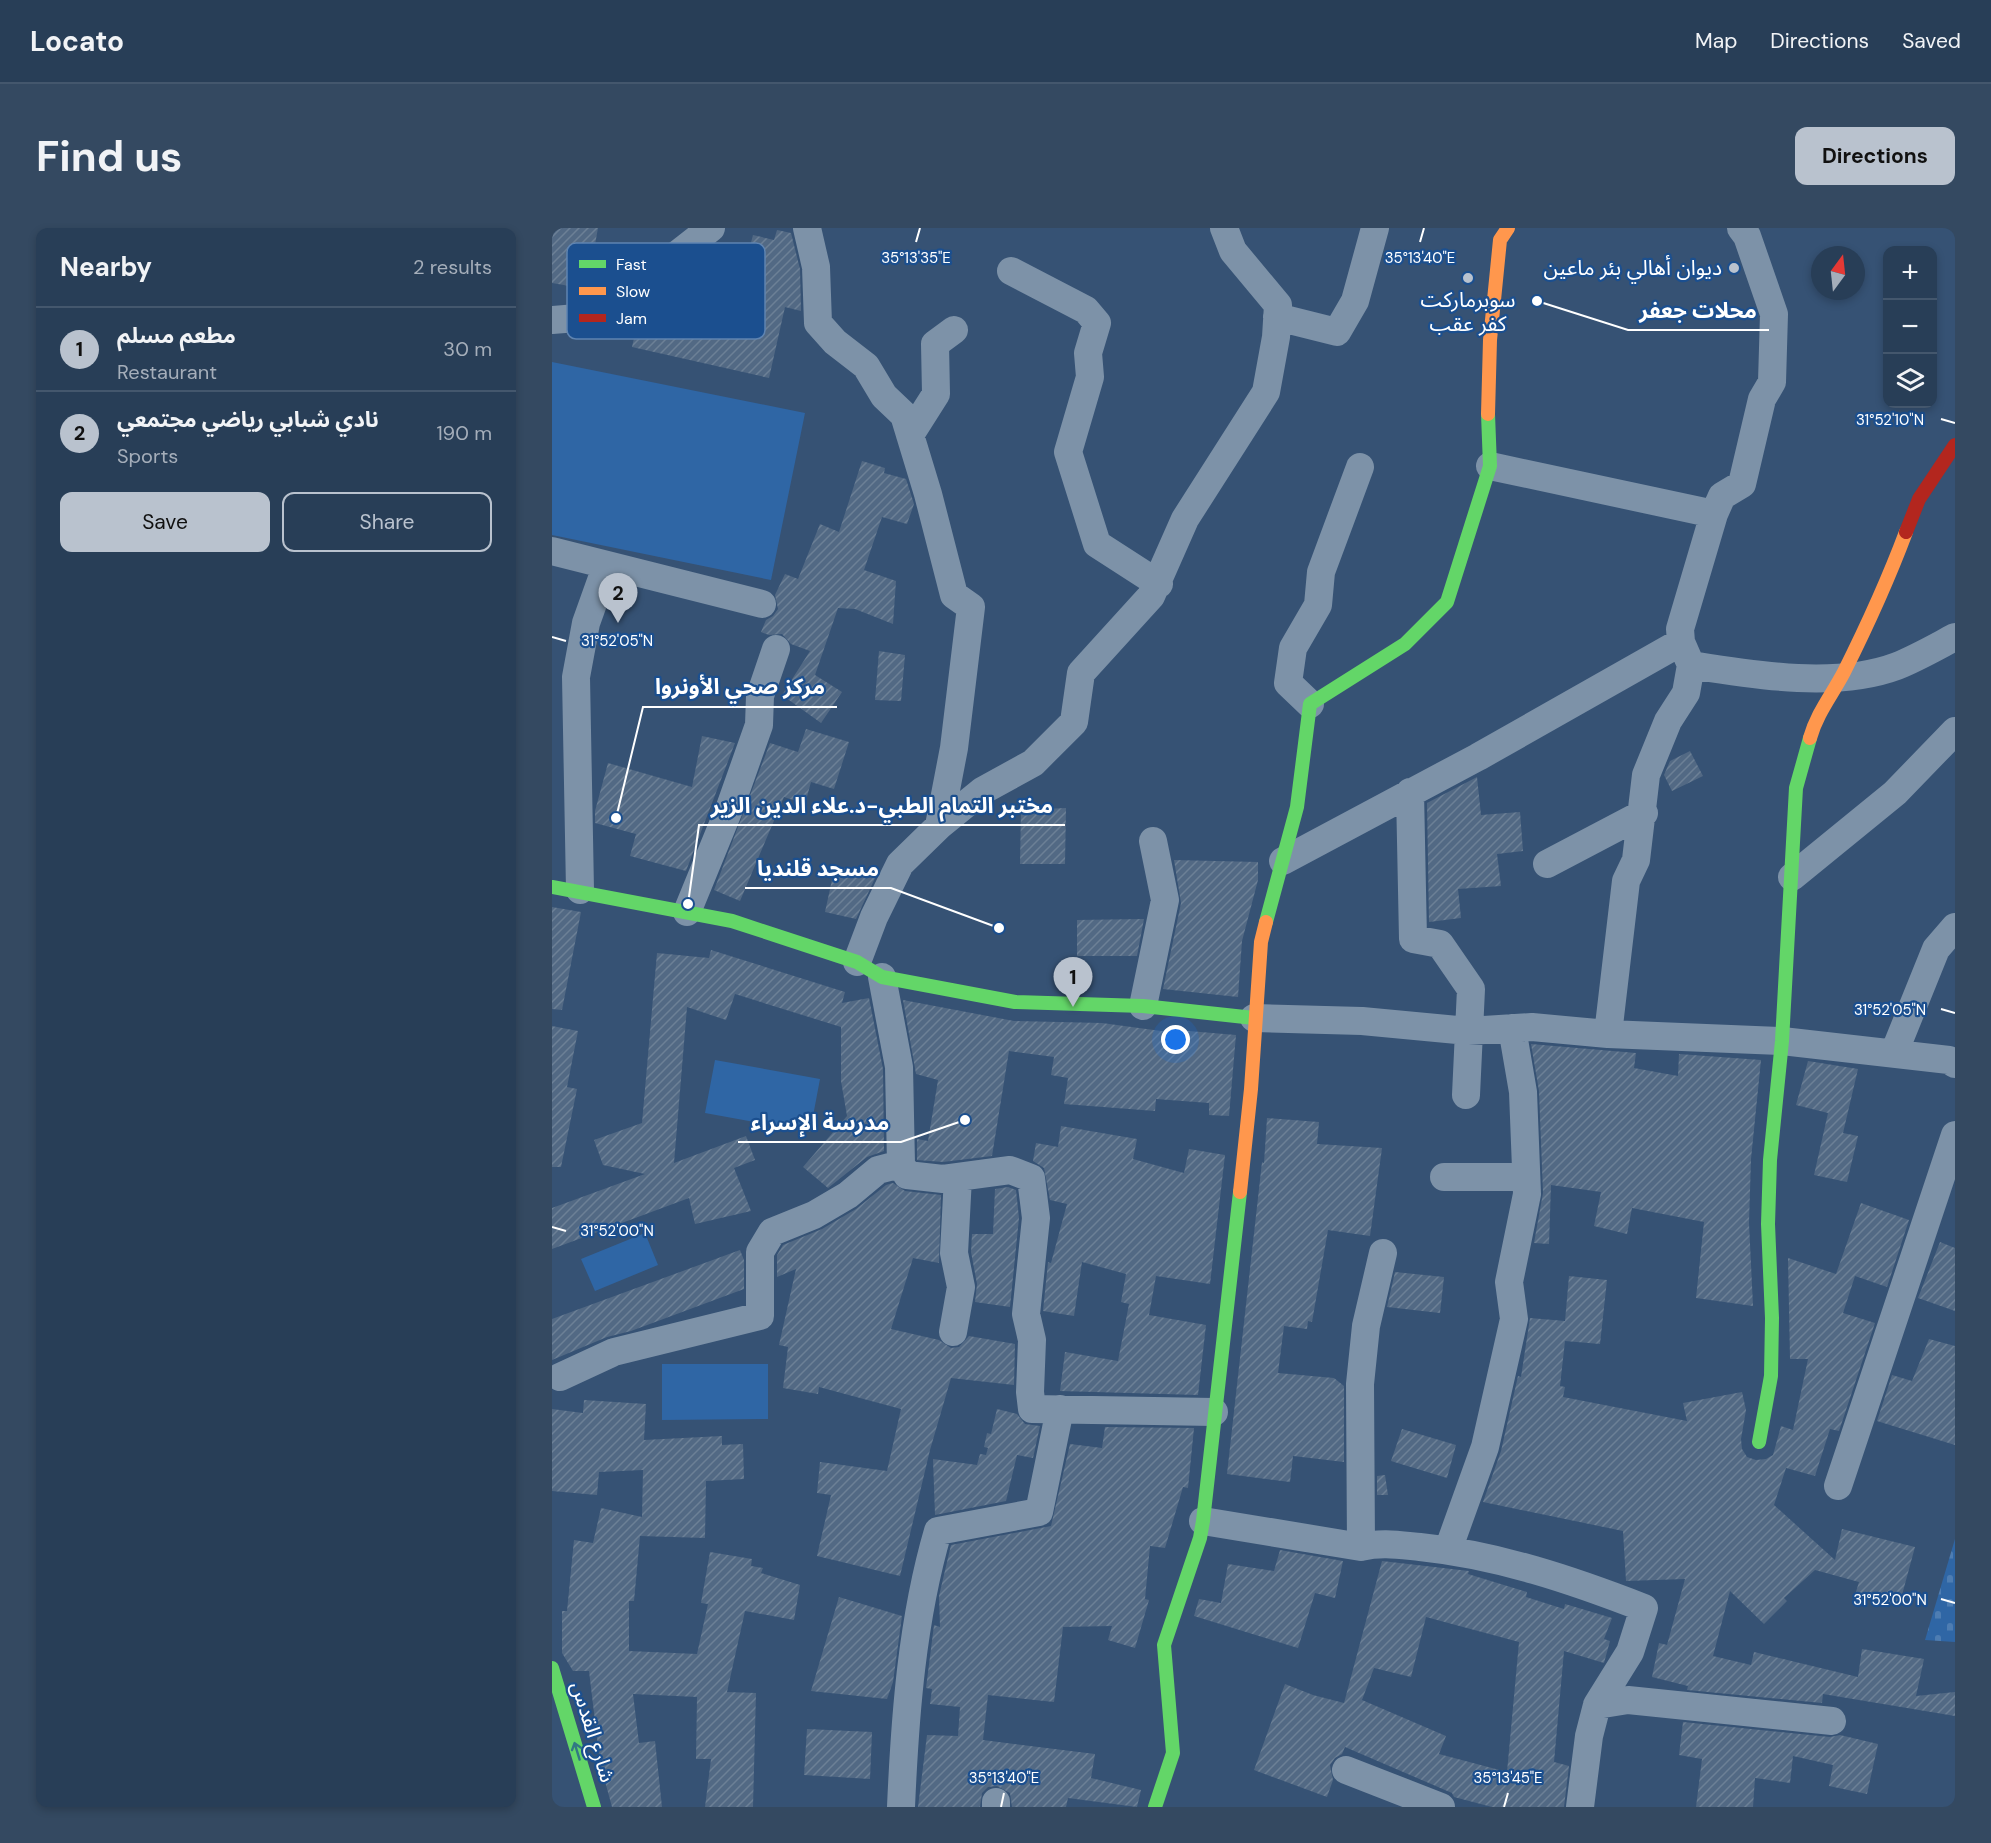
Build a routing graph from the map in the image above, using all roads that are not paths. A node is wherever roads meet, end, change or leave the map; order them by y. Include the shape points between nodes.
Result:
1 (711, 228) edge
2 (807, 228) edge
3 (1224, 228) edge
4 (1375, 228) edge
5 (1508, 228) edge
6 (1741, 228) edge
7 (692, 243) edge
8 (1011, 271) dead end
9 (1277, 317) junction
10 (567, 319) edge
11 (552, 320) edge
12 (954, 330) dead end
13 (910, 435) junction
14 (1955, 445) edge
15 (1490, 466) junction
16 (1360, 467) dead end
17 (1714, 514) junction
18 (552, 551) edge
19 (606, 567) junction
20 (1159, 584) junction
21 (762, 604) dead end
22 (1955, 637) edge
23 (776, 649) dead end
24 (1686, 654) junction
25 (1840, 679) junction
26 (1310, 704) junction
27 (1955, 731) edge
28 (1410, 792) junction
29 (1644, 813) junction
30 (939, 826) junction
31 (1153, 842) dead end
32 (1283, 861) junction
33 (1546, 864) dead end
34 (1792, 877) junction
35 (566, 888) edge
36 (687, 912) junction
37 (1955, 927) edge
38 (857, 962) junction
39 (882, 977) junction
40 (1143, 1006) junction
41 (1254, 1018) junction
42 (1512, 1028) junction
43 (1468, 1031) junction
44 (1608, 1034) junction
45 (1782, 1041) junction
46 (1894, 1053) junction
47 (1955, 1064) edge
48 (1466, 1095) dead end
49 (1955, 1135) edge
50 (901, 1164) junction
51 (958, 1177) junction
52 (1444, 1177) dead end
53 (1526, 1177) junction
54 (1383, 1253) dead end
55 (953, 1332) dead end
56 (560, 1377) dead end
57 (1060, 1409) junction
58 (1214, 1412) junction
59 (1759, 1442) dead end
60 (1838, 1486) dead end
61 (1203, 1521) junction
62 (1361, 1547) junction
63 (1448, 1550) junction
64 (552, 1668) edge
65 (1597, 1705) junction
66 (1832, 1721) dead end
67 (1346, 1770) dead end
68 (594, 1807) edge
69 (901, 1807) edge
70 (1155, 1807) edge
71 (1441, 1807) edge
72 (1580, 1807) edge

1 - 7 street
2 - 13 street via 816,267 818,323 866,366 884,396 904,415
3 - 9 street via 1233,251 1278,305
4 - 9 street via 1355,301 1337,332
5 - 15 street via 1500,240 1490,340
6 - 17 street via 1774,314 1773,382 1762,399 1742,484 1722,496
8 - 20 street via 1086,310 1097,323 1088,353 1090,377 1068,453 1097,544
9 - 20 street via 1266,392 1185,519
10 - 11 street
12 - 13 street via 935,344 936,394
13 - 30 street via 954,595 971,607 954,748
14 - 25 street via 1919,499 1883,593
15 - 17 street
15 - 26 street via 1447,602 1405,644
16 - 26 street via 1321,572 1318,605 1293,648 1288,683
17 - 24 street via 1680,629
18 - 19 street
19 - 21 street
19 - 35 street via 586,623 576,677
20 - 30 street via 1081,673 1074,723 1034,763 982,791
22 - 25 street via 1896,666
23 - 36 street via 760,696 759,725
24 - 25 street via 1737,673
24 - 28 street
24 - 29 street via 1686,693 1668,721 1646,775
25 - 34 street via 1816,717 1796,788
26 - 32 street via 1297,807
27 - 34 street via 1895,793
28 - 32 street
28 - 43 street via 1413,939 1440,944 1471,990
29 - 33 street
29 - 44 street via 1636,861 1626,881
30 - 38 street via 900,864
31 - 40 street via 1165,900
32 - 41 street via 1261,942
34 - 45 street
35 - 36 street
36 - 38 street via 732,921
37 - 46 street via 1936,949
38 - 39 street
39 - 40 street via 1015,1002
39 - 50 street via 899,1067
40 - 41 street
41 - 43 street via 1362,1021
41 - 58 street via 1251,1089
42 - 43 street
42 - 44 street
42 - 53 street via 1523,1092
43 - 48 street
44 - 45 street
45 - 46 street
45 - 59 street via 1768,1213 1771,1376
46 - 47 street
49 - 60 street
50 - 51 street via 907,1175
50 - 56 street via 878,1170 840,1200 772,1232 760,1252 760,1316 614,1352
51 - 55 street via 954,1253 961,1287
51 - 57 street via 1010,1170 1031,1178 1036,1218 1026,1314 1032,1340 1032,1408
52 - 53 street
53 - 63 street via 1527,1194 1509,1282 1514,1319 1485,1447
54 - 62 street via 1366,1326 1360,1384
57 - 58 street
57 - 69 street via 1039,1512 938,1531 927,1568 905,1705
58 - 61 street
61 - 62 street
61 - 70 street via 1164,1645 1173,1753
62 - 63 street via 1378,1543
63 - 65 street via 1562,1577 1644,1608 1630,1652
68 -> 64 street, شارع القدس
65 - 66 street via 1628,1700
65 - 72 street
67 - 71 street

